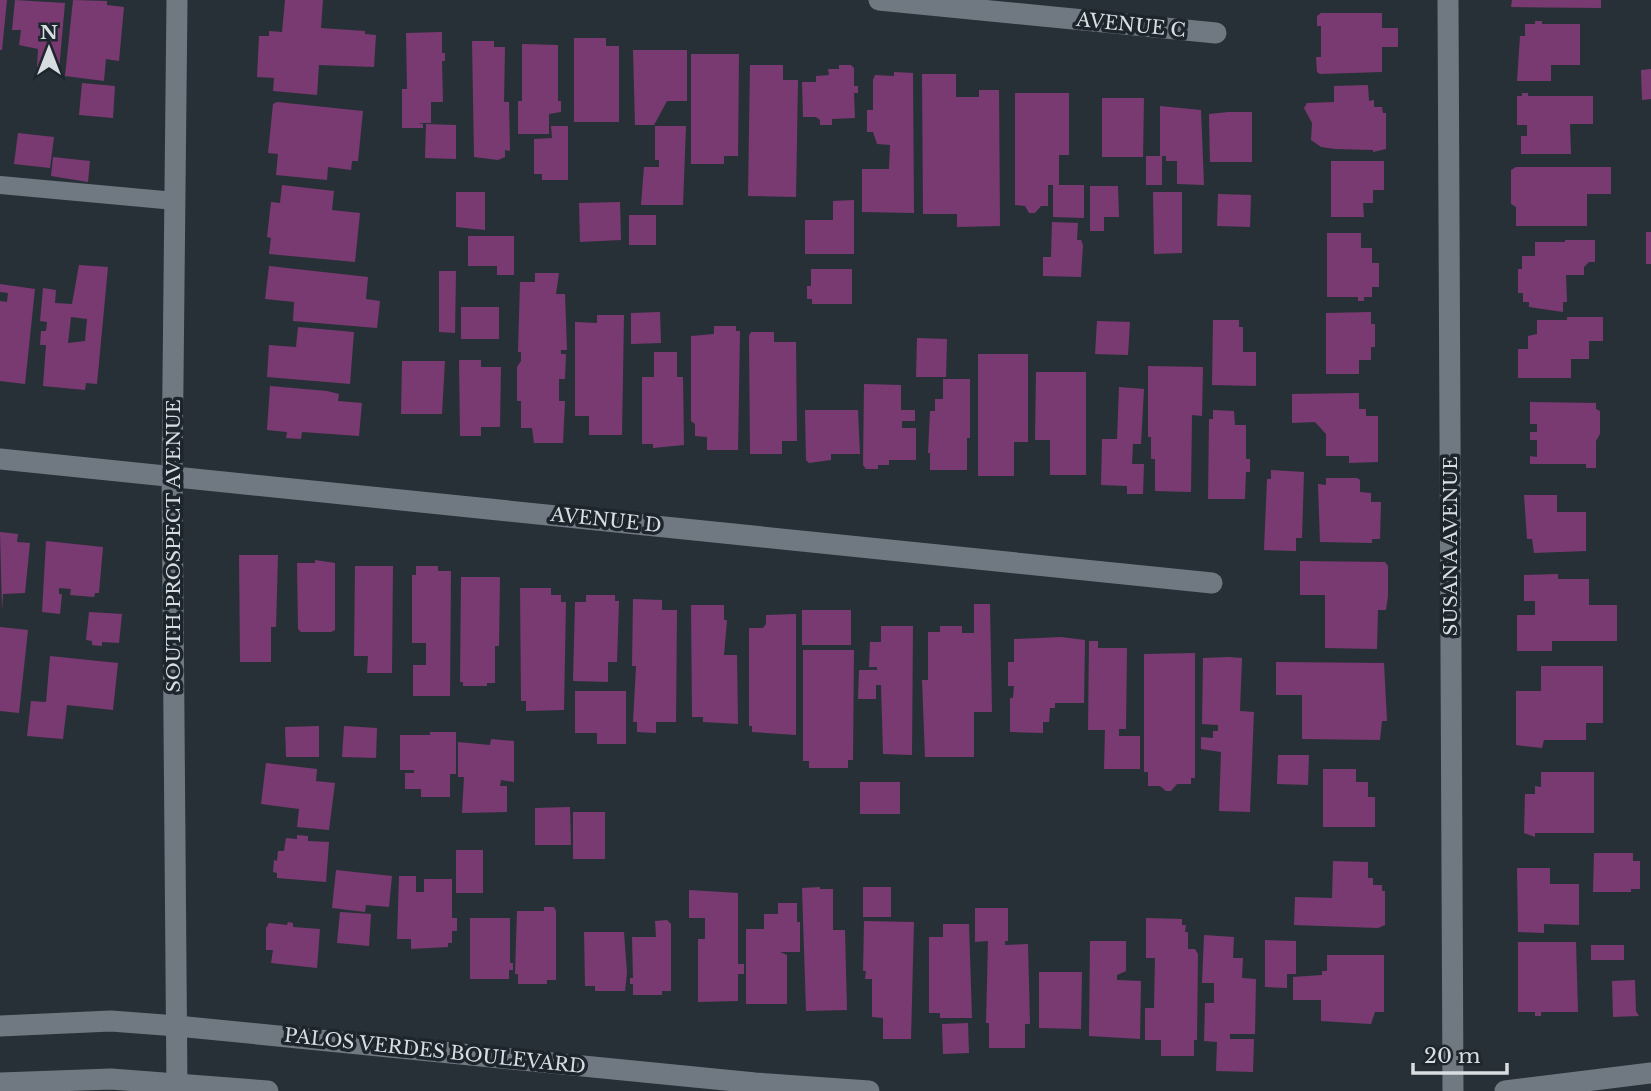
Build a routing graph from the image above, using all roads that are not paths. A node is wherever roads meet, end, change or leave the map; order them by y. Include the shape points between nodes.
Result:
1 (177, 0) edge
2 (878, 0) edge
3 (1448, 0) edge
4 (1216, 33) dead end
5 (0, 185) edge
6 (175, 201) junction
7 (0, 459) edge
8 (172, 474) junction
9 (1212, 583) dead end
10 (0, 1026) edge
11 (177, 1026) junction
12 (1651, 1073) edge
13 (0, 1083) edge
14 (177, 1087) edge
15 (268, 1091) edge
16 (869, 1091) edge
17 (1453, 1091) edge
18 (1505, 1091) edge

1 - 6 street, SOUTH PROSPECT AVENUE
2 - 4 street, AVENUE C
3 - 17 street, SUSANA AVENUE
5 - 6 lane
6 - 8 street, SOUTH PROSPECT AVENUE
7 - 8 street, AVENUE D
8 - 9 street, AVENUE D
8 - 11 street, SOUTH PROSPECT AVENUE
10 - 11 street, PALOS VERDES BOULEVARD via 111,1021
11 - 14 street, SOUTH PROSPECT AVENUE
11 - 16 street, PALOS VERDES BOULEVARD
12 - 18 street
13 - 14 street via 91,1079
14 - 15 street

